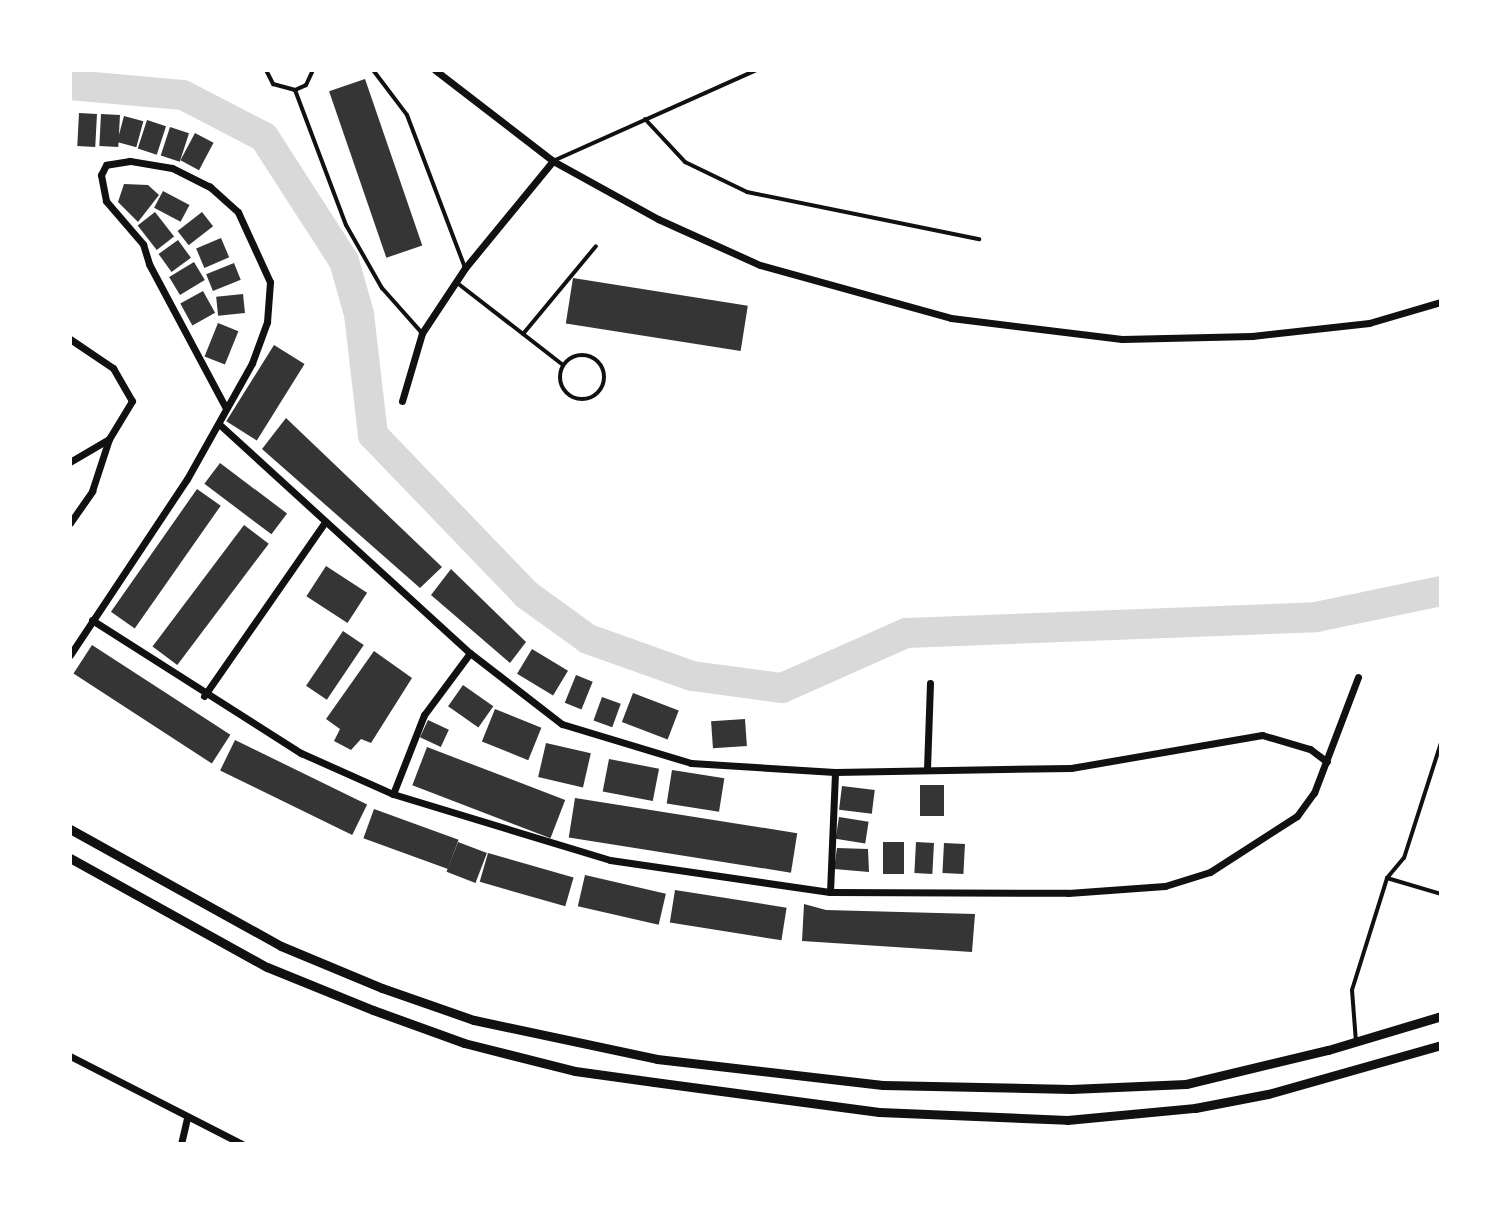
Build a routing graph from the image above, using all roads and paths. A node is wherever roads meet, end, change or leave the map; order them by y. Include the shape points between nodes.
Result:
1 (266, 70) edge
2 (313, 70) edge
3 (373, 70) edge
4 (435, 70) edge
5 (756, 70) edge
6 (295, 90) junction
7 (645, 119) junction
8 (553, 161) junction
9 (979, 239) dead end
10 (596, 246) dead end
11 (465, 268) junction
12 (456, 282) junction
13 (1441, 302) edge
14 (422, 333) junction
15 (523, 334) junction
16 (70, 339) edge
17 (563, 365) junction
18 (402, 401) dead end
19 (226, 408) junction
20 (219, 424) junction
21 (109, 439) junction
22 (70, 462) edge
23 (325, 522) junction
24 (70, 523) edge
25 (92, 620) junction
26 (470, 653) junction
27 (70, 655) edge
28 (1358, 677) dead end
29 (930, 683) dead end
30 (204, 696) junction
31 (1441, 743) edge
32 (1327, 762) junction
33 (927, 769) junction
34 (835, 772) junction
35 (393, 794) junction
36 (70, 829) edge
37 (70, 858) edge
38 (1387, 878) junction
39 (830, 892) junction
40 (1441, 894) edge
41 (1441, 1016) edge
42 (1356, 1042) junction
43 (1441, 1045) edge
44 (70, 1056) edge
45 (187, 1119) junction
46 (181, 1144) edge
47 (242, 1144) edge

1 - 6 lane via 273,84
2 - 6 lane via 306,85
3 - 11 lane via 407,115
4 - 8 street
5 - 7 lane
6 - 14 lane via 346,225 382,288
7 - 8 lane
7 - 9 lane via 685,162 747,192
8 - 11 street
8 - 13 street via 658,219 760,265 951,318 1122,339 1252,336 1369,323
10 - 15 lane
11 - 12 street
12 - 14 street
12 - 15 lane
14 - 18 street
15 - 17 lane
16 - 21 street via 113,368 132,401
17 - 17 lane via 561,385 570,396 590,398 600,389 604,376 594,359 580,355
19 - 19 street via 267,322 270,282 257,244 238,212 210,187 172,168 130,161 106,165 101,175 106,201 143,244
19 - 20 street
20 - 23 street
20 - 25 street
21 - 22 street
21 - 24 street via 92,491
23 - 26 street
23 - 30 street
25 - 27 street
25 - 30 street
26 - 34 street via 562,724 691,763
26 - 35 street via 424,715
28 - 32 street
29 - 33 street
30 - 35 street via 301,753
31 - 38 lane via 1404,858
32 - 33 street via 1288,740 1262,735 1071,768
32 - 39 street via 1297,816 1239,856 1165,886 1068,893
33 - 34 street
34 - 39 street
35 - 39 street via 610,860
36 - 42 street via 281,946 382,988 474,1020 657,1059 883,1085 1071,1089 1186,1084
37 - 43 street via 267,967 373,1010 464,1043 575,1071 654,1082 879,1112 1067,1120 1195,1108 1268,1094
38 - 40 lane
38 - 42 lane via 1352,990
41 - 42 street
44 - 45 street
45 - 46 street
45 - 47 street

